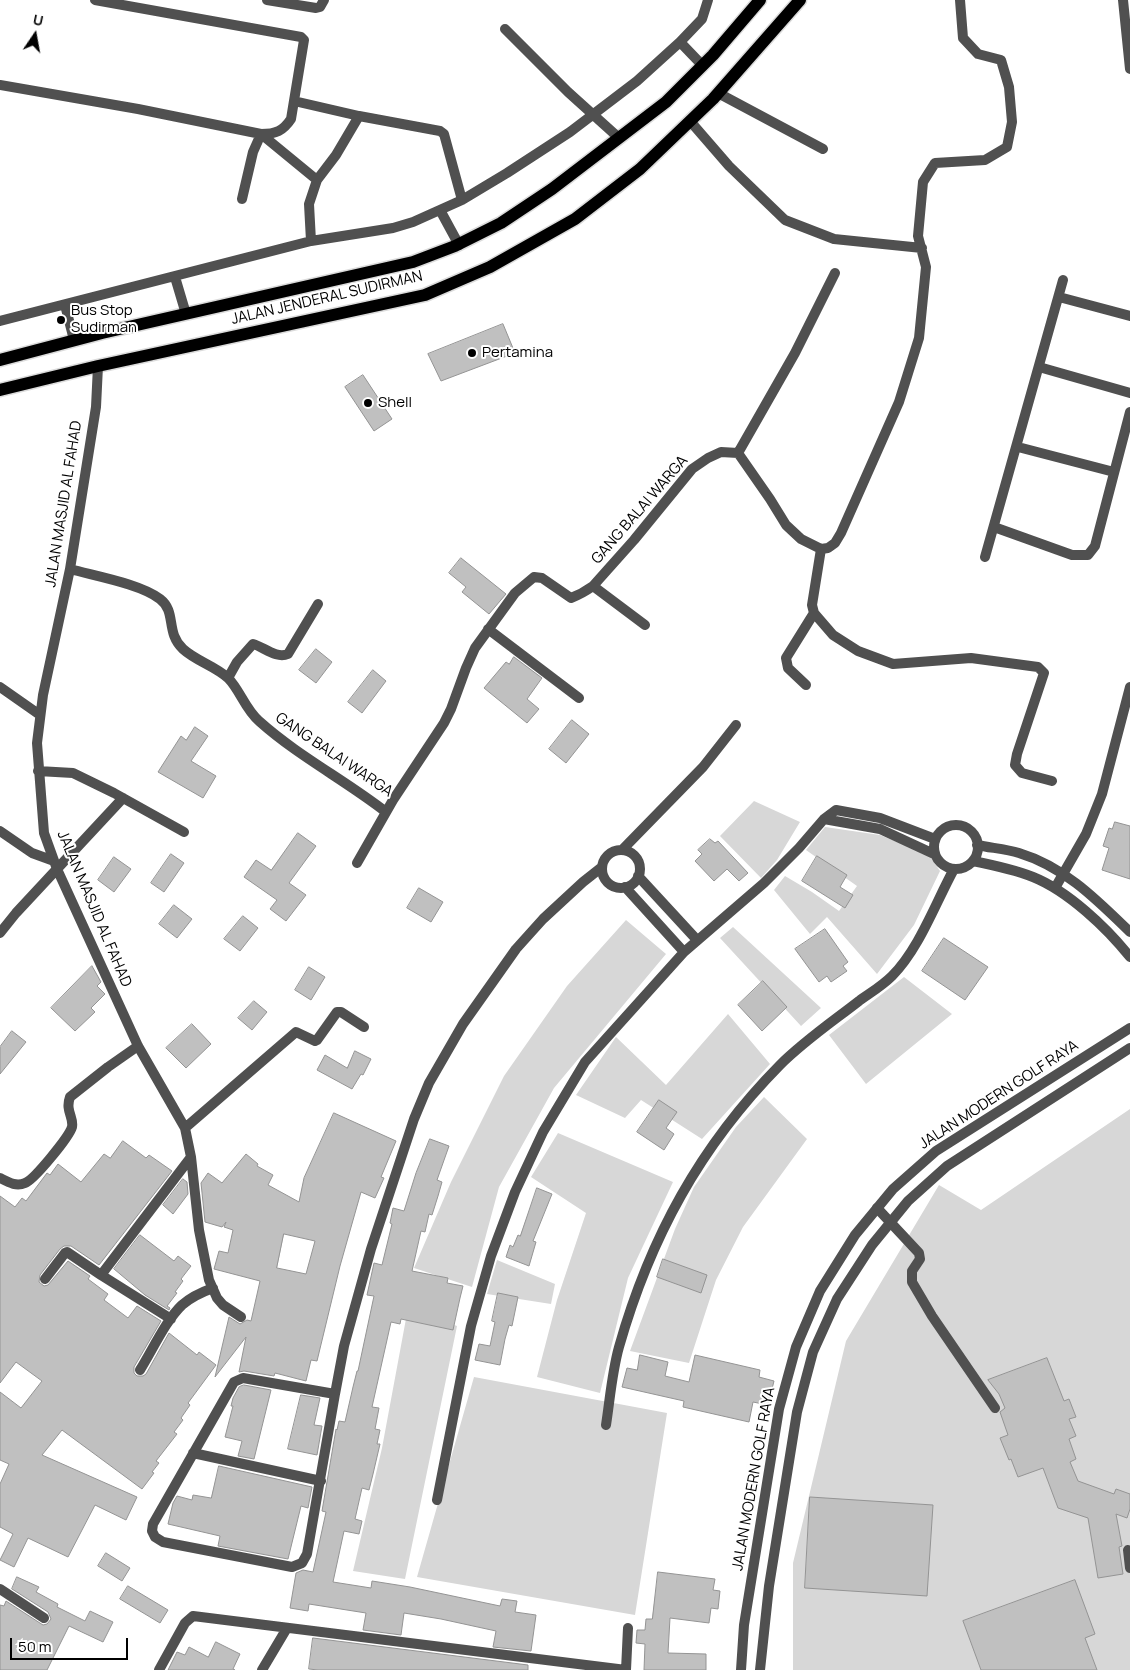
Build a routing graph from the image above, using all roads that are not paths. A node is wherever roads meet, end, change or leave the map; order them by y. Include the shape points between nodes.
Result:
1 (95, 0) edge
2 (267, 0) edge
3 (324, 0) edge
4 (708, 0) edge
5 (760, 0) edge
6 (800, 0) edge
7 (960, 0) edge
8 (1123, 0) edge
9 (1128, 25) edge
10 (505, 29) dead end
11 (680, 42) junction
12 (703, 66) junction
13 (1130, 68) edge
14 (0, 85) edge
15 (718, 93) junction
16 (294, 101) junction
17 (592, 115) junction
18 (358, 116) junction
19 (690, 121) junction
20 (261, 134) junction
21 (619, 138) junction
22 (823, 149) dead end
23 (317, 180) junction
24 (242, 199) dead end
25 (462, 200) junction
26 (440, 210) junction
27 (311, 241) junction
28 (458, 245) junction
29 (922, 248) junction
30 (835, 273) dead end
31 (175, 277) junction
32 (1063, 280) dead end
33 (1060, 297) junction
34 (65, 305) junction
35 (186, 314) junction
36 (1130, 316) edge
37 (0, 321) edge
38 (74, 340) junction
39 (0, 360) edge
40 (98, 366) junction
41 (1040, 367) junction
42 (0, 390) edge
43 (1130, 394) edge
44 (1130, 412) edge
45 (1018, 447) junction
46 (738, 453) junction
47 (1114, 472) junction
48 (994, 527) junction
49 (821, 549) junction
50 (985, 557) dead end
51 (70, 569) junction
52 (593, 586) junction
53 (318, 604) dead end
54 (814, 613) junction
55 (645, 625) dead end
56 (488, 630) junction
57 (228, 678) junction
58 (806, 685) dead end
59 (0, 687) edge
60 (1130, 687) edge
61 (579, 698) dead end
62 (40, 715) junction
63 (736, 725) dead end
64 (38, 772) junction
65 (1052, 781) dead end
66 (123, 798) junction
67 (386, 812) junction
68 (824, 819) junction
69 (0, 831) edge
70 (184, 832) dead end
71 (935, 839) junction
72 (977, 845) junction
73 (622, 850) junction
74 (934, 854) junction
75 (973, 861) junction
76 (357, 863) dead end
77 (56, 865) junction
78 (602, 867) junction
79 (954, 869) junction
80 (1065, 873) junction
81 (638, 876) junction
82 (625, 887) junction
83 (1055, 888) junction
84 (1130, 932) edge
85 (0, 933) edge
86 (697, 940) junction
87 (684, 952) junction
88 (1130, 957) edge
89 (364, 1027) dead end
90 (1130, 1028) edge
91 (138, 1046) junction
92 (1130, 1048) edge
93 (185, 1128) junction
94 (191, 1157) junction
95 (0, 1178) edge
96 (877, 1208) junction
97 (890, 1222) junction
98 (101, 1275) junction
99 (46, 1280) dead end
100 (213, 1288) junction
101 (241, 1317) dead end
102 (171, 1319) junction
103 (140, 1370) dead end
104 (335, 1394) junction
105 (995, 1408) dead end
106 (606, 1425) dead end
107 (193, 1453) junction
108 (321, 1481) junction
109 (437, 1500) dead end
110 (1128, 1550) dead end
111 (1130, 1568) edge
112 (0, 1590) edge
113 (44, 1618) dead end
114 (287, 1628) junction
115 (628, 1628) dead end
116 (158, 1670) edge
117 (262, 1670) edge
118 (626, 1670) edge
119 (741, 1670) edge
120 (760, 1670) edge

1 - 16 street via 301,37 305,43
2 - 3 street via 316,8
4 - 11 street via 702,19
5 - 12 main road, JALAN JENDERAL SUDIRMAN
6 - 15 main road, JALAN JENDERAL SUDIRMAN
7 - 29 street via 962,38 978,54 1001,60 1009,88 1012,122 1007,147 984,160 935,163 922,182 918,236
8 - 9 street
9 - 13 street
10 - 17 street
11 - 12 street
11 - 17 street
12 - 21 main road, JALAN JENDERAL SUDIRMAN via 666,102
14 - 20 street
15 - 19 main road, JALAN JENDERAL SUDIRMAN
15 - 22 street
16 - 18 street
16 - 20 street via 291,119 284,129 274,134
17 - 21 street
17 - 25 street via 507,174
18 - 23 street via 336,155
18 - 25 street via 434,129 444,134
19 - 29 street via 729,166 785,220 834,240
19 - 40 main road, JALAN JENDERAL SUDIRMAN via 640,169 575,219 490,266 438,290
20 - 23 street
20 - 24 street via 253,152
21 - 28 main road, JALAN JENDERAL SUDIRMAN via 501,223
23 - 27 street via 309,204
25 - 26 street
26 - 27 street via 393,228
26 - 28 street
27 - 31 street
28 - 35 main road, JALAN JENDERAL SUDIRMAN via 413,262
29 - 49 street via 926,267 919,338 898,402 841,533 835,543
30 - 46 street via 795,353
31 - 34 street
31 - 35 street
32 - 33 street
33 - 36 street
33 - 41 street
34 - 37 street
34 - 38 street
35 - 38 main road, JALAN JENDERAL SUDIRMAN
38 - 39 main road, JALAN JENDERAL SUDIRMAN
40 - 42 main road, JALAN JENDERAL SUDIRMAN
40 - 51 street, JALAN MASJID AL FAHAD via 96,407
41 - 43 street
41 - 45 street
44 - 47 street
45 - 47 street
45 - 48 street
46 - 49 street via 786,525 801,539
46 - 52 street, GANG BALAI WARGA via 721,452 692,469
47 - 48 street via 1095,546 1088,555 1072,555
48 - 50 street
49 - 54 street via 812,605
51 - 57 street, GANG BALAI WARGA via 140,588 162,599 169,610 176,642
51 - 62 street, JALAN MASJID AL FAHAD
52 - 55 street
52 - 56 street, GANG BALAI WARGA via 571,598 542,578 534,577 515,592
53 - 57 street via 288,654 278,655 252,644
54 - 58 street via 786,658 788,668
54 - 65 street via 833,636 858,652 893,664 971,658 1038,667 1044,673 1014,765 1022,773
56 - 61 street
56 - 67 street, GANG BALAI WARGA via 475,648 452,709
57 - 67 street, GANG BALAI WARGA via 252,716
59 - 62 street
60 - 80 street via 1102,794
62 - 64 street, JALAN MASJID AL FAHAD
63 - 73 street via 703,767
64 - 66 street via 73,773
64 - 77 street, JALAN MASJID AL FAHAD via 44,833
66 - 70 street
66 - 77 street
67 - 76 street
68 - 71 street via 836,810 880,818
68 - 74 street via 880,829
68 - 86 street via 764,883
69 - 77 street
71 - 72 street via 946,827 962,827 970,831
71 - 74 street
72 - 75 street
72 - 80 street via 1019,853
73 - 78 street via 609,855
73 - 81 street via 637,859
74 - 79 street via 939,862
75 - 79 street via 968,866
75 - 83 street via 1015,870
77 - 85 street
77 - 91 street, JALAN MASJID AL FAHAD
78 - 82 street via 608,883
78 - 104 street via 544,919 516,950 463,1024 429,1083 371,1249 344,1346
79 - 106 street via 912,952 902,965 780,1065 733,1117 699,1163 673,1208 638,1284 619,1349
80 - 83 street
80 - 84 street
81 - 82 street via 633,884
81 - 86 street
82 - 87 street
83 - 88 street via 1081,906
86 - 87 street
87 - 109 street via 585,1062 543,1132 514,1192 471,1326
89 - 93 street via 337,1012 315,1041 296,1032
90 - 96 street, JALAN MODERN GOLF RAYA via 936,1151
91 - 93 street, JALAN MASJID AL FAHAD
91 - 95 street via 70,1097 72,1126 34,1178 24,1184 13,1184
92 - 97 street, JALAN MODERN GOLF RAYA via 947,1166
93 - 94 street, JALAN MASJID AL FAHAD
94 - 98 street
94 - 100 street, JALAN MASJID AL FAHAD via 199,1230
96 - 97 street
96 - 119 street, JALAN MODERN GOLF RAYA via 855,1235 820,1291 796,1347 779,1409 744,1625
97 - 105 street via 919,1253 920,1259 912,1270 912,1282
97 - 120 street, JALAN MODERN GOLF RAYA via 837,1298 813,1352 796,1421 769,1586
98 - 99 street via 67,1252
98 - 102 street
100 - 101 street, JALAN MASJID AL FAHAD via 223,1305
100 - 102 street via 182,1305
102 - 103 street
104 - 107 street via 243,1378 234,1382
104 - 108 street
107 - 108 street
107 - 108 street via 153,1524 155,1537 163,1542 292,1567 302,1563 307,1554
110 - 111 street
112 - 113 street
114 - 116 street via 193,1616 185,1623
114 - 117 street
114 - 118 street
115 - 118 street

